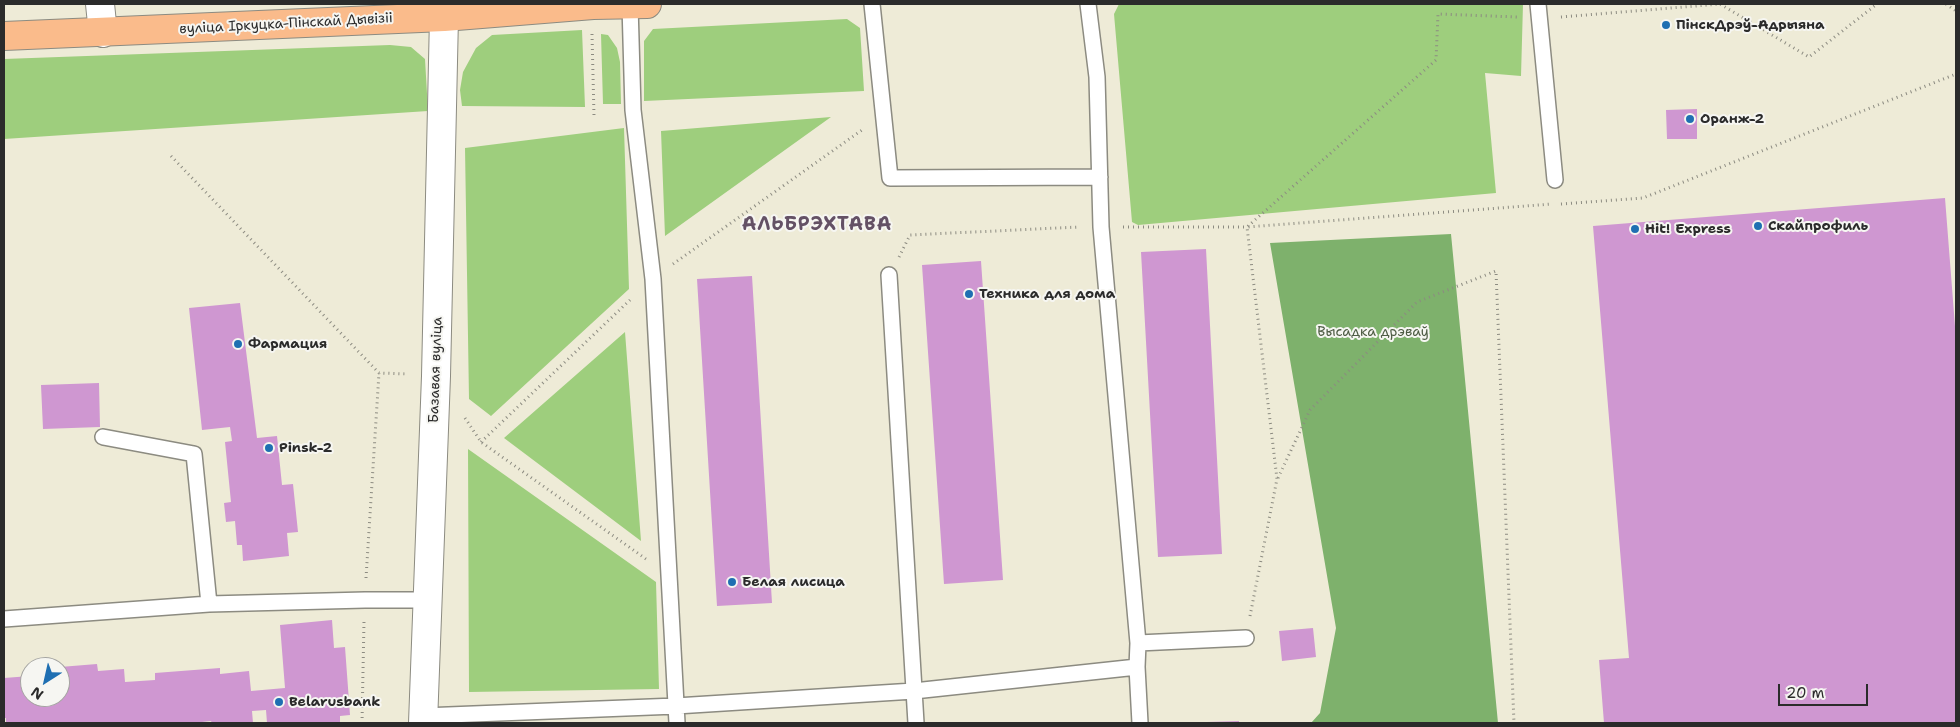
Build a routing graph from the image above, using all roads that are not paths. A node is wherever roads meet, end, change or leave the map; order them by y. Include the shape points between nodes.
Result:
1 (100, 4) edge
2 (638, 4) edge
3 (872, 4) edge
4 (1088, 4) edge
5 (567, 6) edge
6 (1539, 11) edge
7 (444, 17) junction
8 (103, 33) junction
9 (4, 36) edge
10 (1100, 177) junction
11 (1555, 180) dead end
12 (889, 275) road end
13 (103, 437) dead end
14 (427, 600) junction
15 (209, 604) junction
16 (4, 619) edge
17 (1246, 638) road end
18 (1138, 643) junction
19 (1137, 666) junction
20 (914, 691) junction
21 (676, 706) junction
22 (423, 720) edge
23 (677, 723) edge
24 (916, 723) edge
25 (1140, 723) edge

1 - 8 street
2 - 5 main road, вуліца Іркуцка-Пінскай Дывізіі
2 - 21 lane via 633,110 653,279
3 - 10 lane via 890,178
4 - 10 lane via 1097,77
5 - 7 main road, вуліца Іркуцка-Пінскай Дывізіі
6 - 11 lane
7 - 8 main road, вуліца Іркуцка-Пінскай Дывізіі
7 - 14 street, Базавая вуліца
8 - 9 main road, вуліца Іркуцка-Пінскай Дывізіі
10 - 18 lane via 1101,226
12 - 20 lane
13 - 15 lane via 194,454
14 - 15 lane
14 - 22 street, Базавая вуліца
15 - 16 lane
17 - 18 lane
18 - 19 lane
19 - 20 lane
19 - 25 lane
20 - 21 lane
20 - 24 lane
21 - 22 lane
21 - 23 lane

